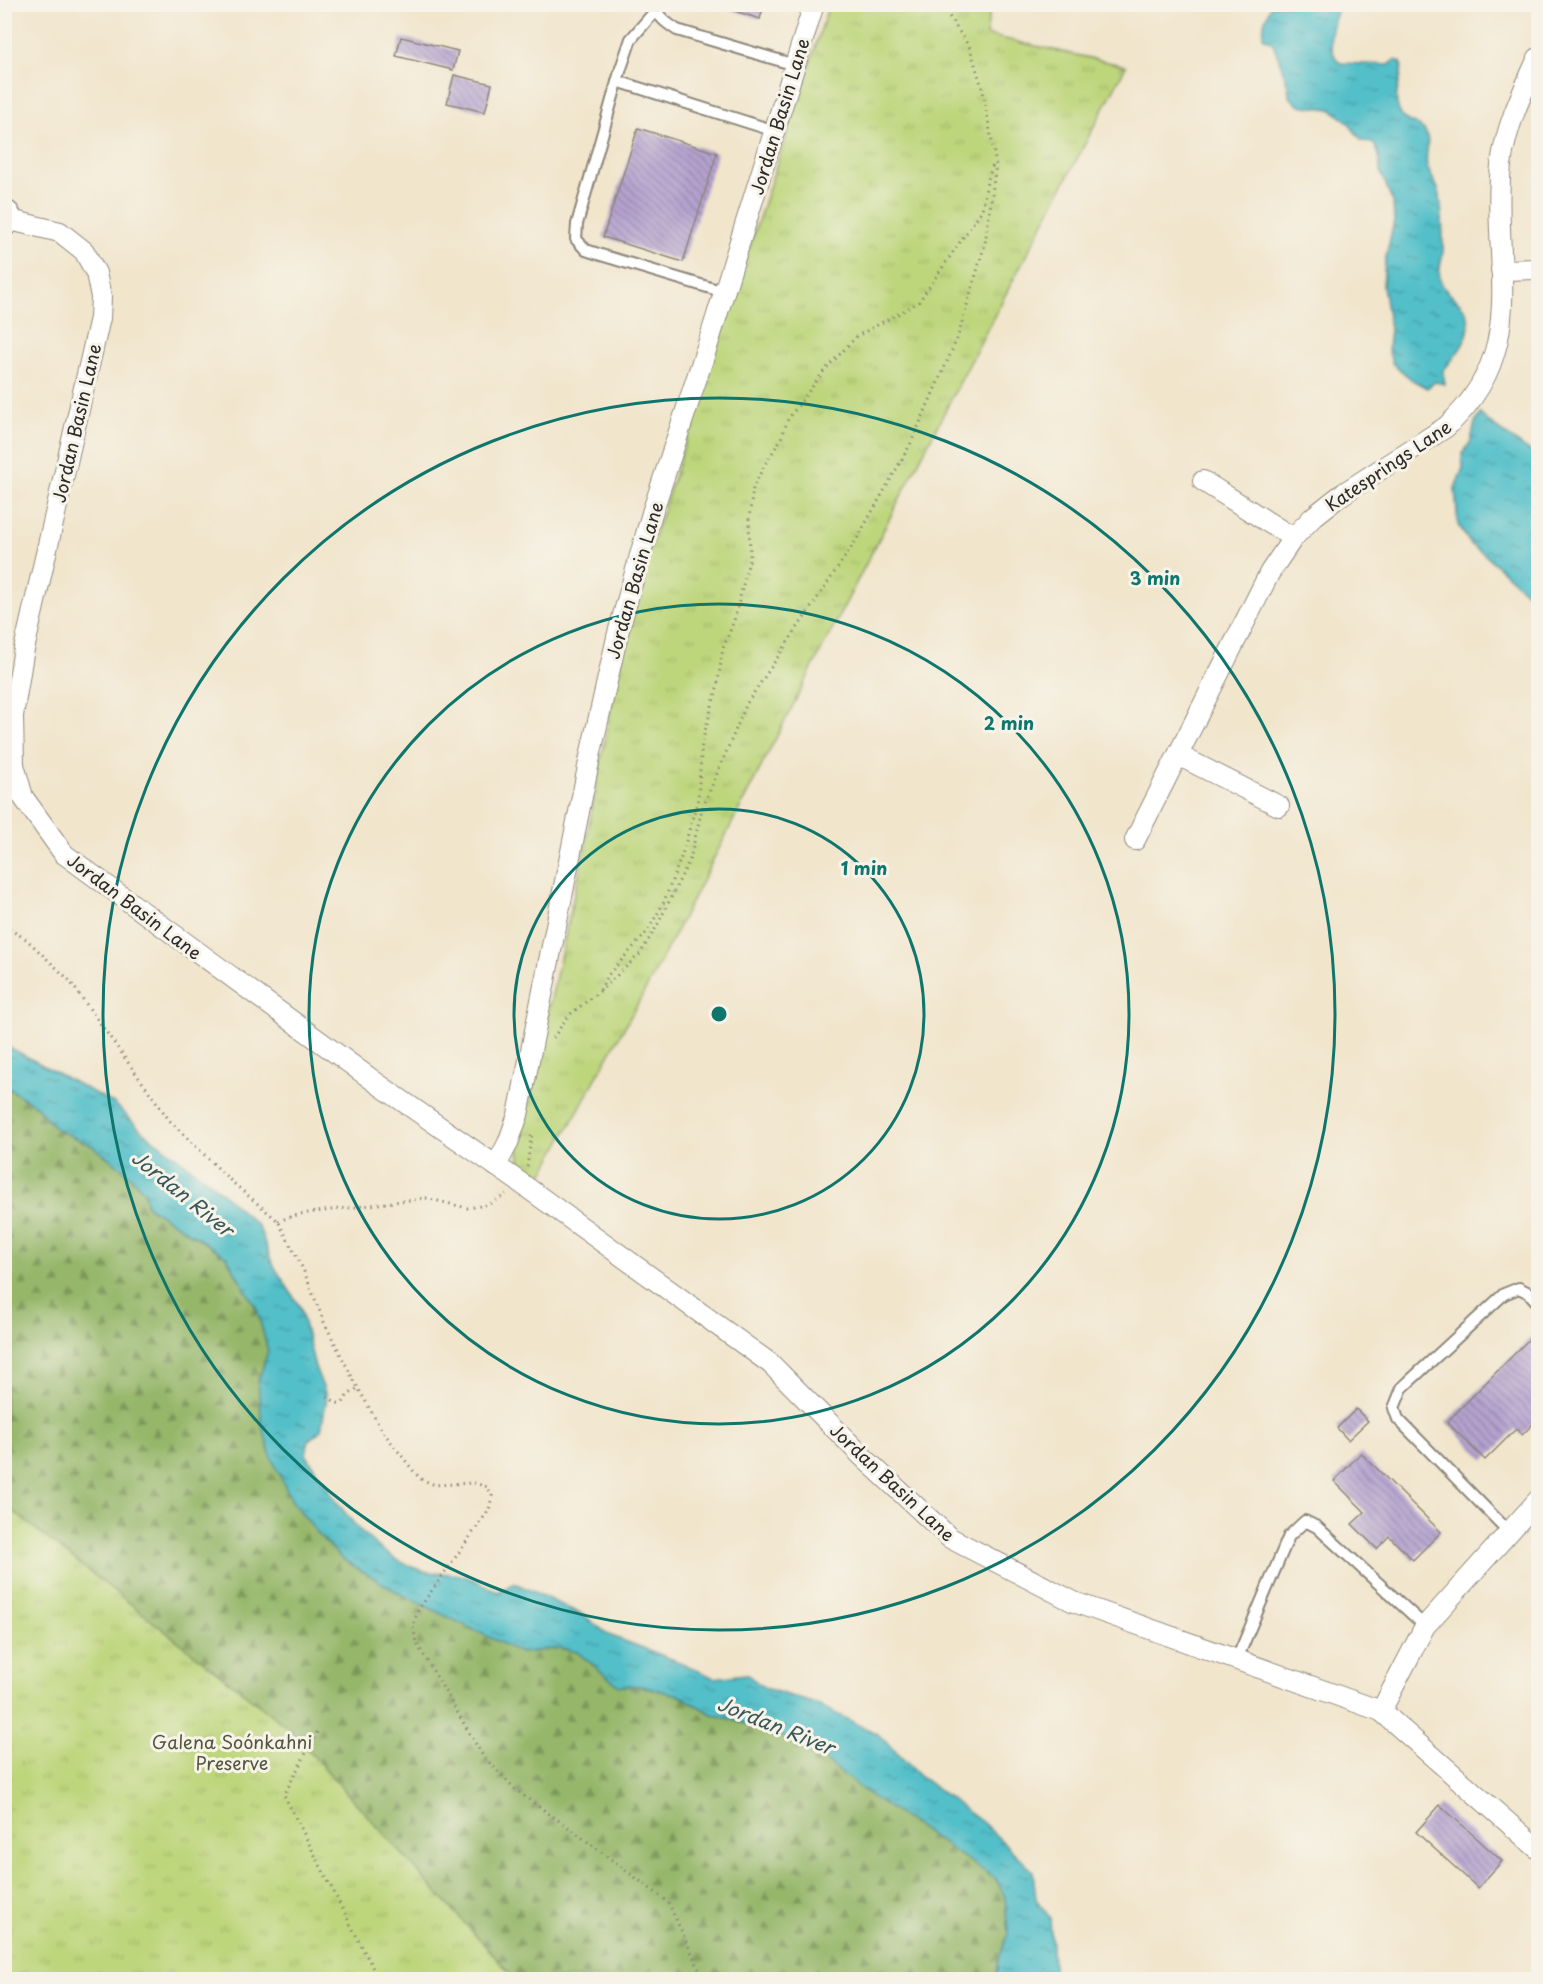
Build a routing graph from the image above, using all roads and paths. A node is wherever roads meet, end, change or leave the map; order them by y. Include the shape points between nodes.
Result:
1 (814, 4) edge
2 (941, 4) edge
3 (655, 7) edge
4 (1539, 58) edge
5 (795, 65) junction
6 (617, 81) junction
7 (775, 130) junction
8 (995, 160) junction
9 (5, 218) edge
10 (1539, 269) edge
11 (1501, 270) junction
12 (724, 292) junction
13 (1203, 481) dead end
14 (1293, 538) junction
15 (1178, 754) junction
16 (1279, 806) dead end
17 (1135, 840) dead end
18 (4, 926) edge
19 (600, 992) junction
20 (568, 1015) dead end
21 (496, 1166) junction
22 (506, 1194) dead end
23 (278, 1221) junction
24 (1539, 1303) edge
25 (358, 1388) junction
26 (327, 1397) dead end
27 (1539, 1500) edge
28 (1509, 1532) junction
29 (1425, 1626) junction
30 (1237, 1659) junction
31 (1381, 1711) junction
32 (317, 1732) dead end
33 (1539, 1850) edge
34 (379, 1980) edge
35 (705, 1980) edge

1 - 5 street, Jordan Basin Lane
2 - 8 path via 970,48
3 - 5 lane via 665,22 677,30
3 - 6 lane via 631,39
4 - 11 street, Katesprings Lane via 1514,111 1504,144
5 - 7 street, Jordan Basin Lane
6 - 7 lane
6 - 12 lane via 576,239 586,250
7 - 12 street, Jordan Basin Lane
8 - 19 path via 985,244 957,339 910,445 855,542 747,703 702,809 690,859 657,926 640,954
8 - 19 path via 982,210 918,303 857,336 824,372 788,419 753,488 750,557 723,648 702,742 698,799 682,855 647,932 608,975
9 - 21 street, Jordan Basin Lane via 60,232 84,251 96,273 102,297 23,654 13,716 14,765 23,797 64,854
10 - 11 street
11 - 14 street, Katesprings Lane via 1496,353 1472,401 1446,427 1327,506
12 - 21 street, Jordan Basin Lane via 652,513 618,633 518,1115
13 - 14 street
14 - 15 street, Katesprings Lane via 1270,572
15 - 16 street
15 - 17 street, Katesprings Lane
18 - 23 path via 26,939 69,981 170,1121
19 - 20 path
21 - 30 street, Jordan Basin Lane via 771,1364 950,1538 1074,1602
22 - 23 path via 488,1205 467,1208 426,1198 300,1214
23 - 25 path
24 - 28 lane via 1519,1288 1504,1294 1402,1388 1394,1408 1398,1419
25 - 26 path via 343,1403
25 - 35 path via 381,1429 421,1479 435,1485 474,1483 491,1491 489,1510 418,1610 412,1626 416,1642 483,1756 517,1791 668,1902
27 - 28 street
28 - 29 street
29 - 30 lane via 1317,1527 1305,1521 1289,1536
29 - 31 street
30 - 31 street, Jordan Basin Lane
31 - 33 street
32 - 34 path via 284,1795

